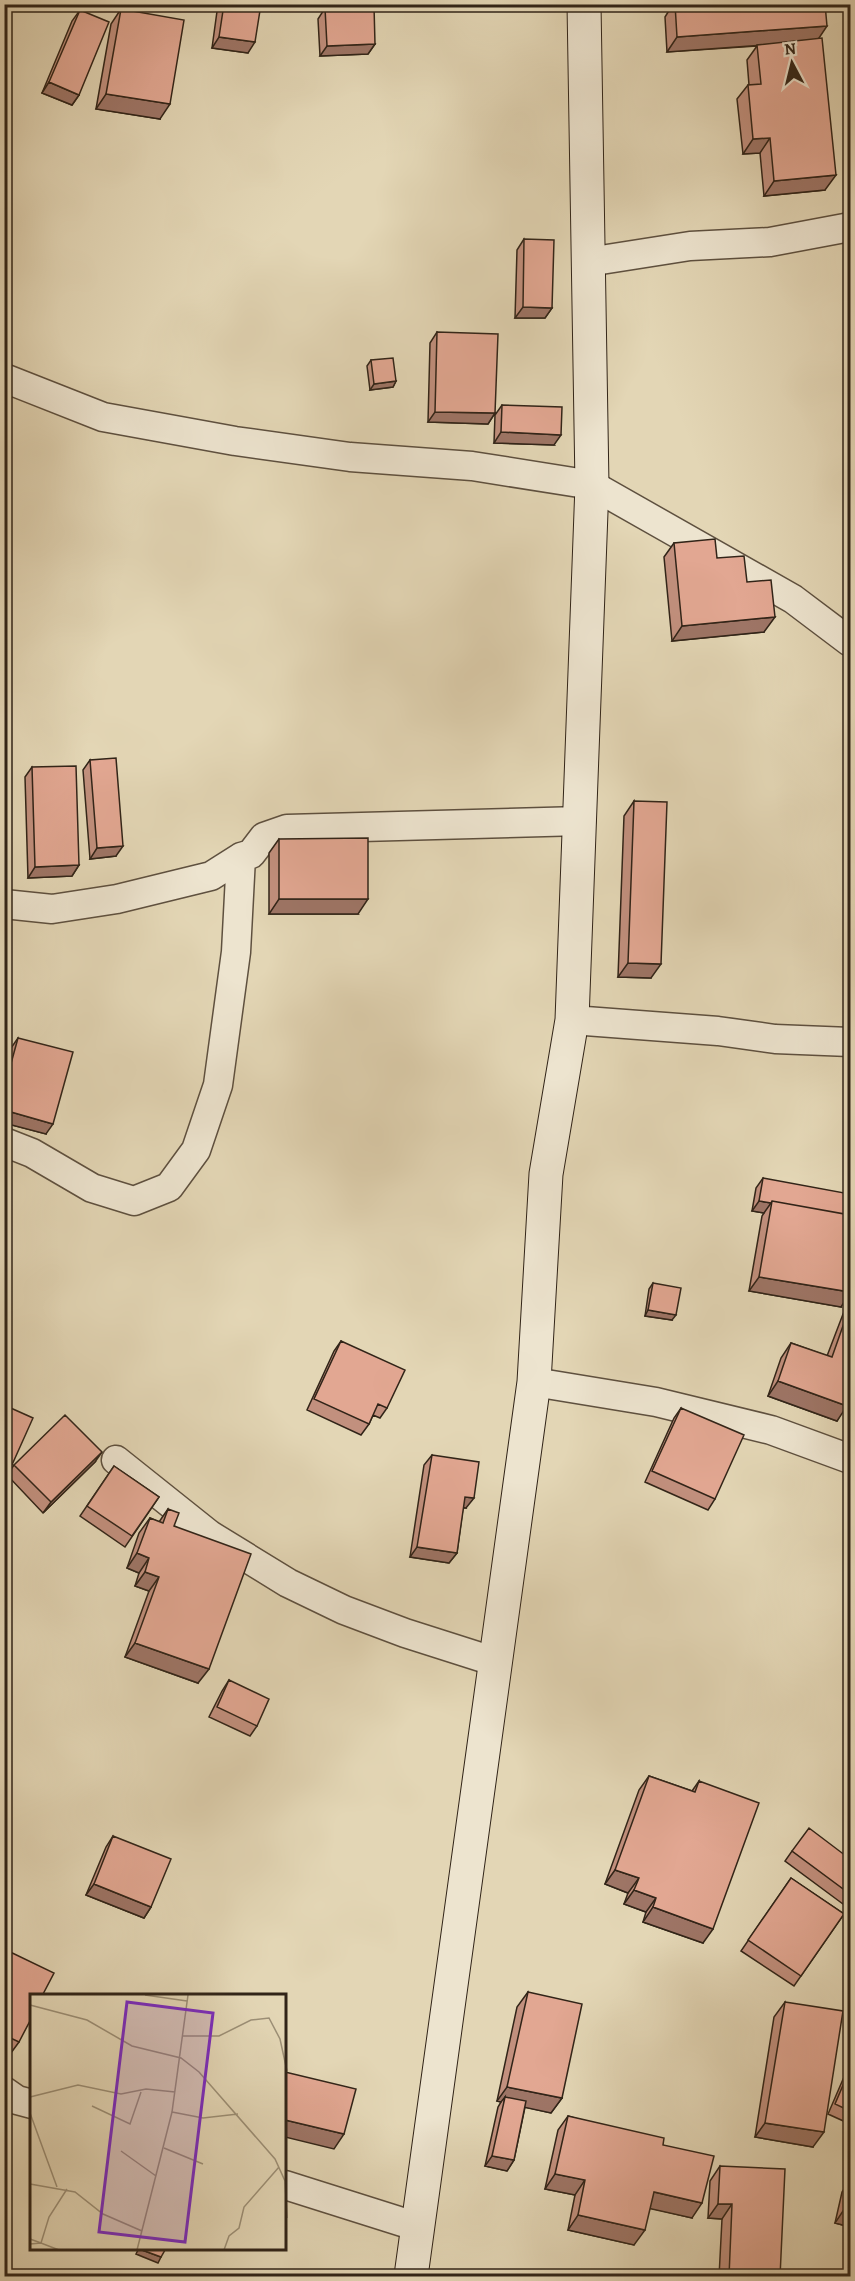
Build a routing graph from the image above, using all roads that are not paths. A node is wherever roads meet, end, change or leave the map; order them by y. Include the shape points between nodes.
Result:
1 (584, 4) edge
2 (850, 227) edge
3 (588, 262) junction
4 (4, 378) edge
5 (592, 485) junction
6 (850, 642) edge
7 (580, 821) junction
8 (241, 856) junction
9 (4, 904) edge
10 (572, 1020) junction
11 (850, 1042) edge
12 (4, 1142) edge
13 (534, 1383) junction
14 (850, 1459) edge
15 (116, 1460) dead end
16 (496, 1662) junction
17 (4, 2091) edge
18 (30, 2103) edge
19 (286, 2184) edge
20 (418, 2227) junction
21 (411, 2277) edge

1 - 3 main road
2 - 3 street via 770,242 690,246
3 - 5 main road
4 - 5 street via 103,417 350,458 472,466
5 - 6 street via 792,599
5 - 7 main road
7 - 8 street via 287,829 264,837 252,854
7 - 10 main road
8 - 9 street via 211,876 117,899 52,909
8 - 12 street via 236,952 218,1085 196,1150 169,1187 134,1201 92,1188 32,1153
10 - 11 street
10 - 13 main road via 546,1174
13 - 14 street via 656,1402 771,1430
13 - 16 main road
15 - 16 street via 210,1535 288,1582 354,1614
16 - 20 main road
17 - 18 street
19 - 20 street
20 - 21 main road

